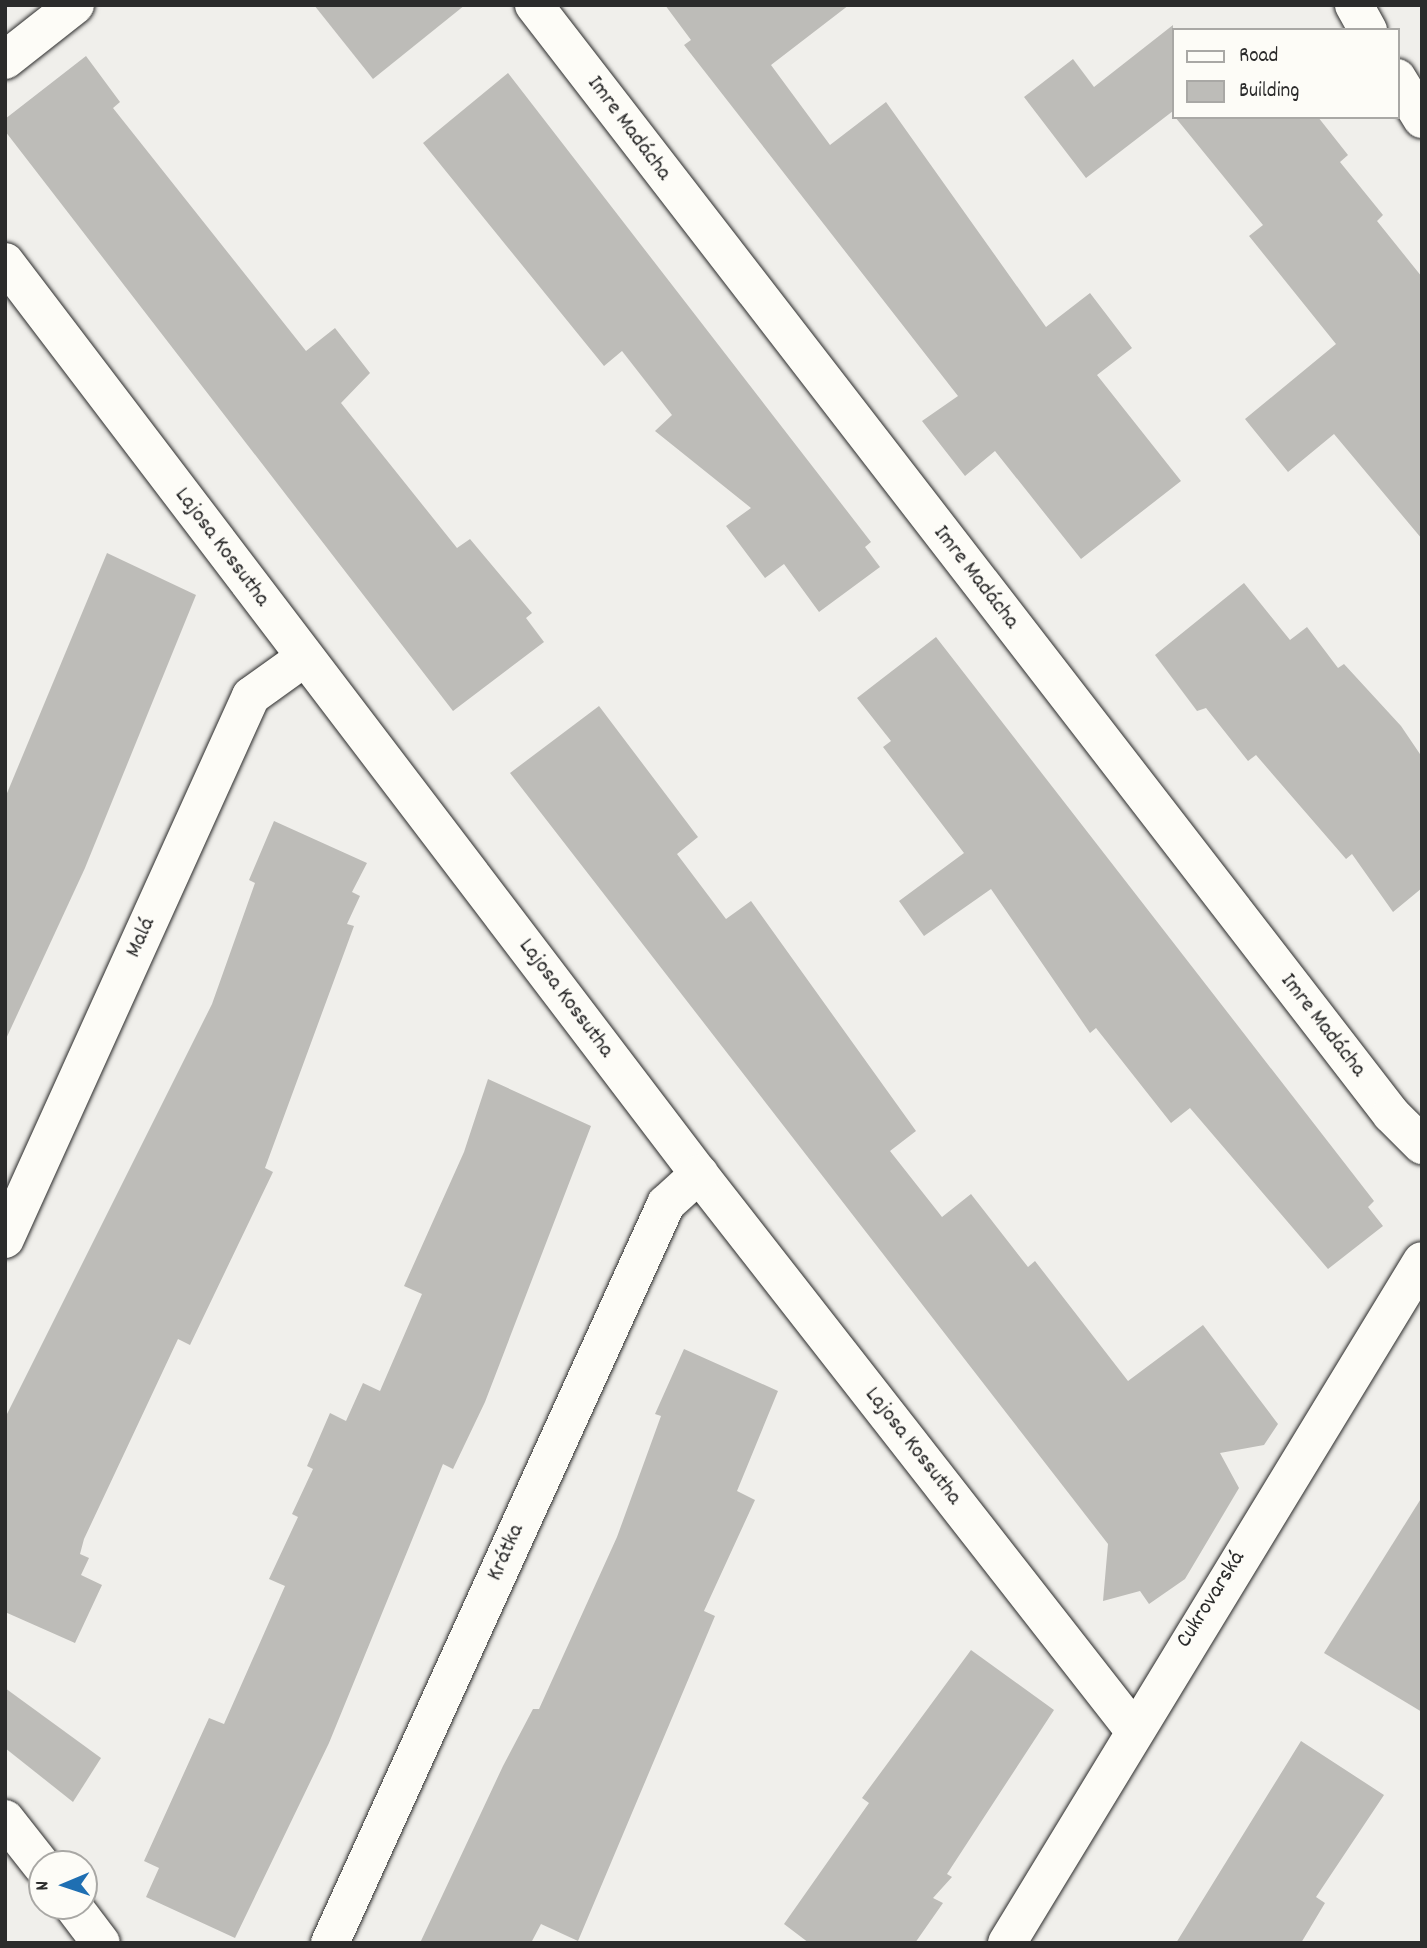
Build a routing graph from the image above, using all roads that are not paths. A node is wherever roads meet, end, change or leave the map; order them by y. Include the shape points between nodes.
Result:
1 (75, 5) edge
2 (534, 5) edge
3 (1354, 5) edge
4 (1367, 28) edge
5 (5, 60) edge
6 (1399, 81) edge
7 (1422, 119) edge
8 (5, 262) edge
9 (304, 658) junction
10 (1422, 1145) edge
11 (699, 1174) junction
12 (5, 1239) edge
13 (1422, 1261) edge
14 (1133, 1729) junction
15 (5, 1819) edge
16 (29, 1850) edge
17 (84, 1920) edge
18 (102, 1943) edge
19 (330, 1943) edge
20 (1007, 1943) edge

1 - 5 street
2 - 10 street, Imre Madácha via 1391,1114
3 - 4 street
6 - 7 street
8 - 9 street, Lajosa Kossutha
9 - 11 street, Lajosa Kossutha
9 - 12 street, Malá via 251,696
11 - 14 street, Lajosa Kossutha
11 - 19 street, Krátka via 666,1204
13 - 14 street, Cukrovarská
14 - 20 street, Cukrovarská
15 - 16 street
17 - 18 street

